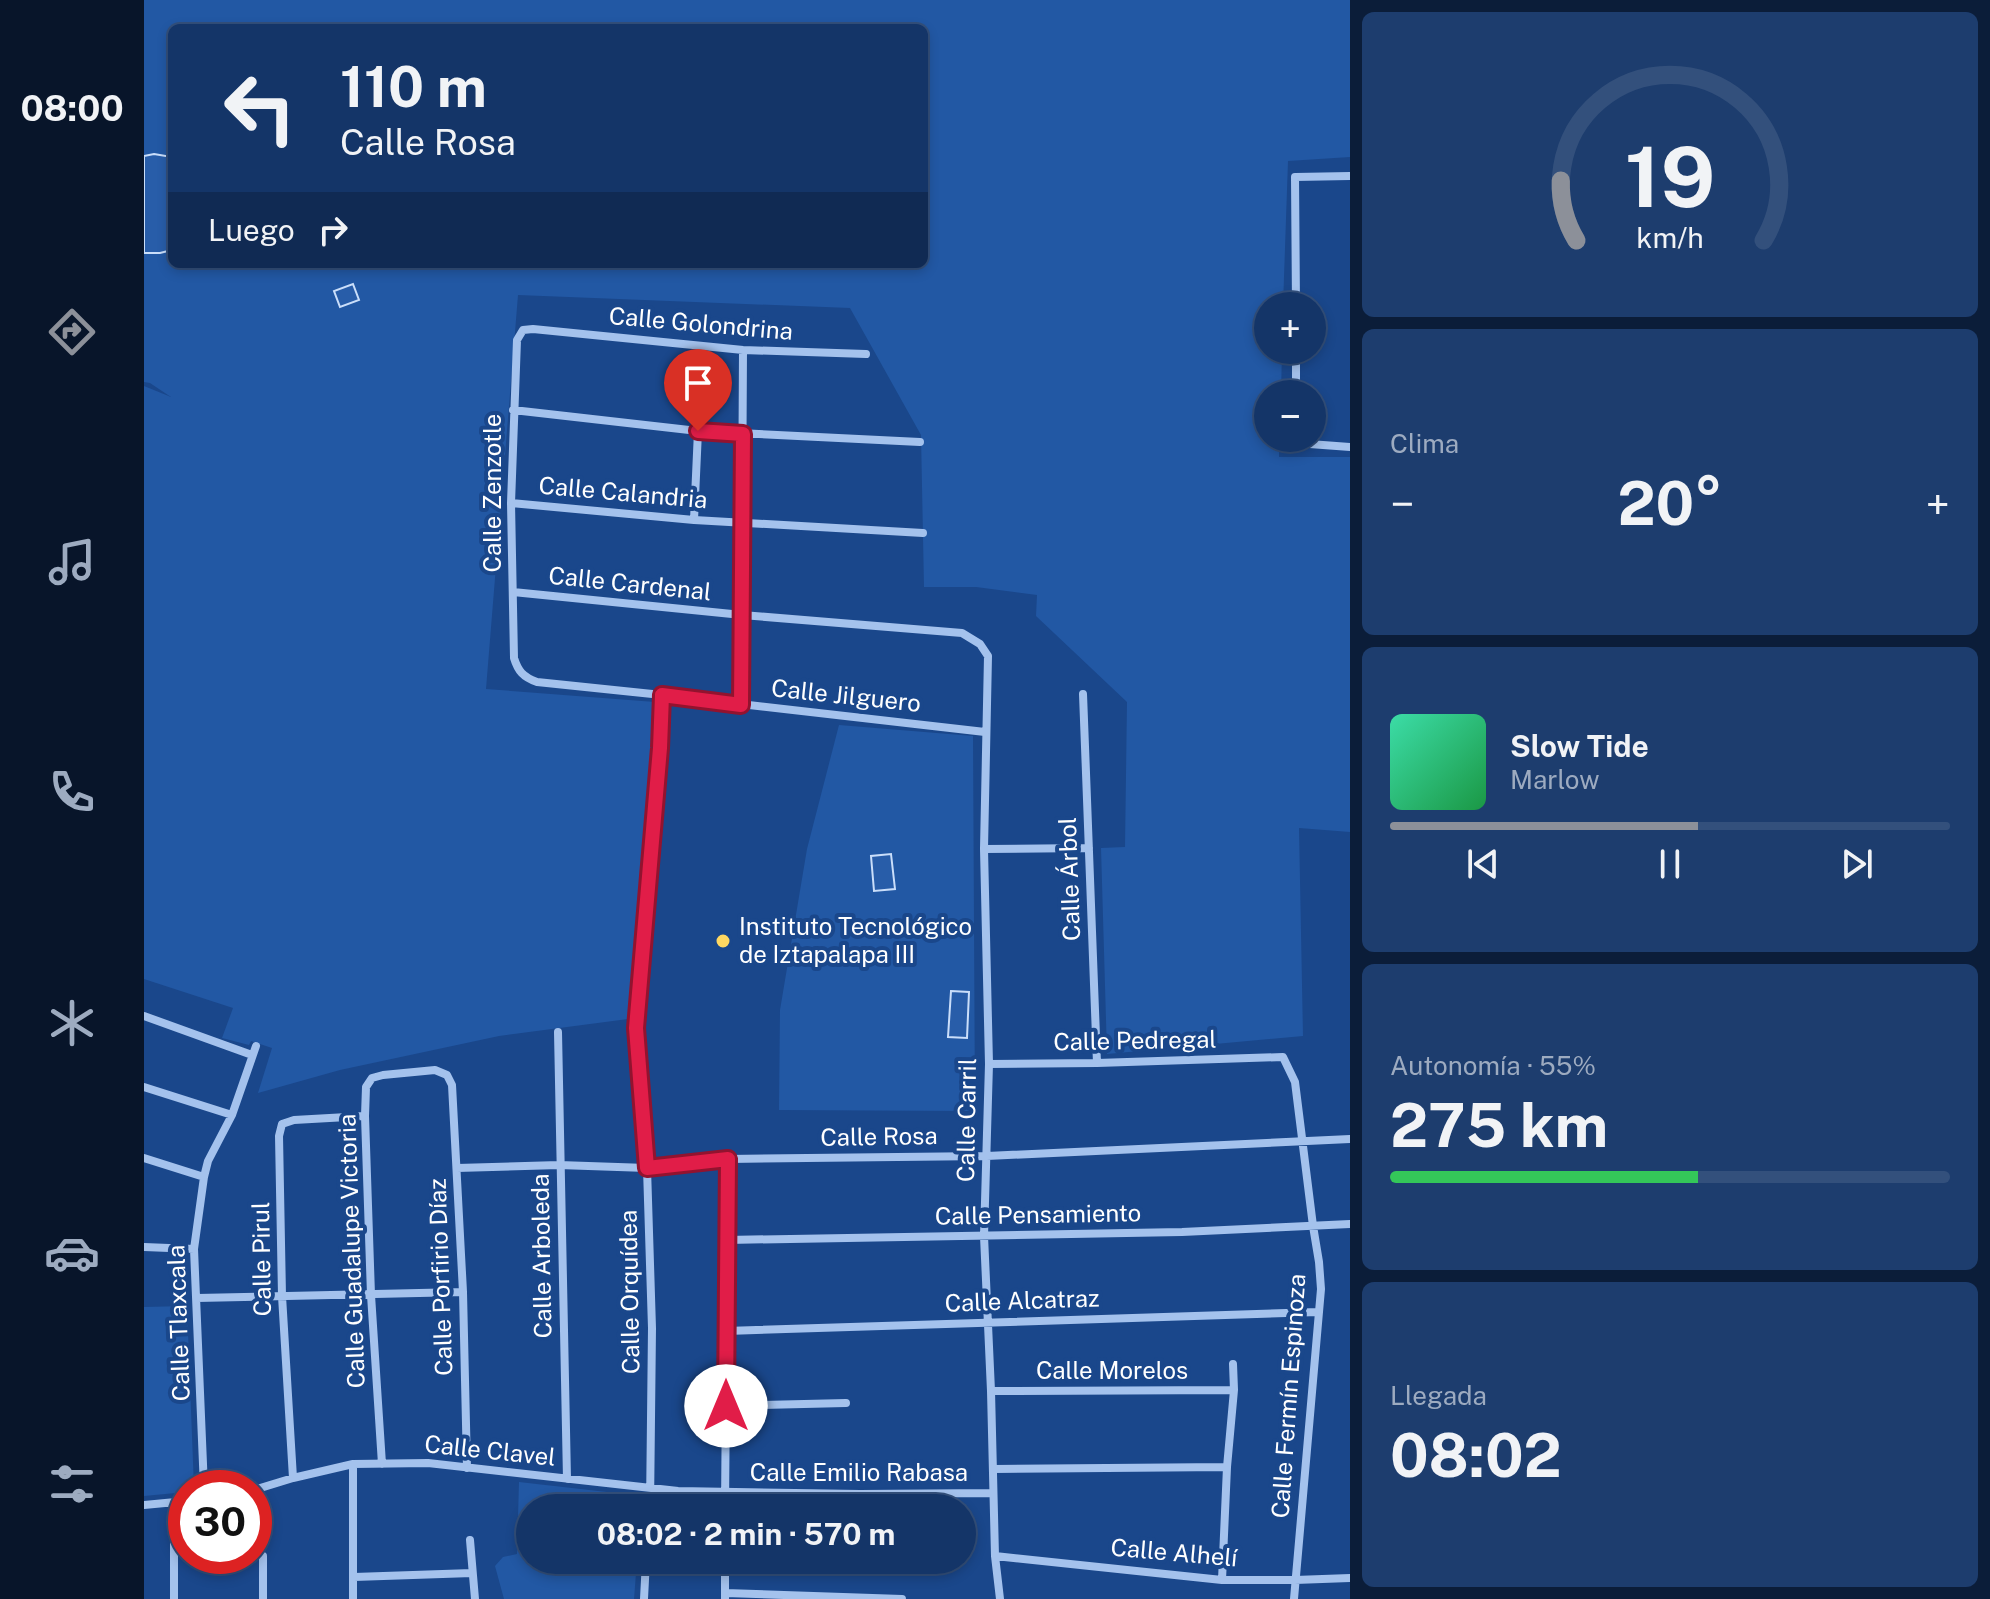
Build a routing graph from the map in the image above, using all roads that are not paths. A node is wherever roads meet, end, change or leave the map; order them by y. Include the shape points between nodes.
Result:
1 (1350, 176) edge
2 (1296, 292) edge
3 (533, 329) joint
4 (743, 350) junction
5 (866, 354) dead end
6 (513, 410) junction
7 (698, 431) junction
8 (743, 434) junction
9 (920, 442) dead end
10 (1326, 444) edge
11 (1350, 447) edge
12 (511, 503) junction
13 (694, 520) junction
14 (742, 523) junction
15 (923, 533) dead end
16 (513, 592) junction
17 (742, 615) junction
18 (980, 644) joint
19 (517, 668) joint
20 (1083, 694) dead end
21 (662, 695) junction
22 (741, 705) junction
23 (985, 732) junction
24 (1089, 848) junction
25 (984, 849) junction
26 (144, 1016) edge
27 (558, 1032) dead end
28 (1283, 1057) joint
29 (1097, 1063) junction
30 (989, 1064) junction
31 (452, 1085) joint
32 (144, 1087) edge
33 (232, 1115) junction
34 (365, 1116) junction
35 (1350, 1139) edge
36 (1302, 1142) junction
37 (987, 1156) junction
38 (144, 1158) edge
39 (728, 1159) junction
40 (559, 1165) junction
41 (457, 1168) junction
42 (647, 1168) junction
43 (204, 1177) junction
44 (1350, 1224) edge
45 (1313, 1226) junction
46 (984, 1236) junction
47 (727, 1240) junction
48 (144, 1247) edge
49 (194, 1249) junction
50 (463, 1292) junction
51 (371, 1295) junction
52 (282, 1296) junction
53 (197, 1298) junction
54 (1318, 1312) junction
55 (988, 1322) junction
56 (726, 1331) junction
57 (1233, 1364) dead end
58 (1234, 1390) junction
59 (991, 1391) junction
60 (846, 1403) dead end
61 (726, 1406) junction
62 (353, 1464) junction
63 (382, 1464) junction
64 (1227, 1467) junction
65 (467, 1468) junction
66 (994, 1469) junction
67 (203, 1470) edge
68 (293, 1478) junction
69 (567, 1479) junction
70 (272, 1484) edge
71 (651, 1489) junction
72 (725, 1492) junction
73 (993, 1493) junction
74 (651, 1494) edge
75 (860, 1494) joint
76 (168, 1503) edge
77 (144, 1505) edge
78 (470, 1540) dead end
79 (995, 1556) junction
80 (472, 1573) junction
81 (174, 1574) edge
82 (263, 1574) edge
83 (645, 1574) edge
84 (725, 1574) edge
85 (354, 1577) junction
86 (1350, 1578) edge
87 (1222, 1580) junction
88 (1295, 1580) junction
89 (725, 1596) edge
90 (174, 1599) edge
91 (263, 1599) edge
92 (353, 1599) edge
93 (475, 1599) edge
94 (644, 1599) edge
95 (902, 1599) edge
96 (1000, 1599) edge
97 (1294, 1599) edge

1 - 2 street via 1295,177
3 - 4 street, Calle Golondrina
3 - 6 street, Calle Zenzotle via 523,330 517,340
4 - 5 street, Calle Golondrina
4 - 8 street
6 - 7 street
6 - 12 street, Calle Zenzotle
7 - 8 street
7 - 13 street
8 - 9 street
8 - 14 street
10 - 11 street
12 - 13 street, Calle Calandria
12 - 16 street, Calle Zenzotle
13 - 14 street, Calle Calandria
14 - 15 street, Calle Calandria
14 - 17 street
16 - 17 street, Calle Cardenal
16 - 19 street, Calle Zenzotle
17 - 18 street, Calle Cardenal via 962,633
17 - 22 street
18 - 23 street, Calle Carril via 988,656
19 - 21 street, Calle Jilguero via 537,682
20 - 24 street, Calle Árbol
21 - 22 street, Calle Jilguero
21 - 42 street, Calle Orquídea via 636,1028
22 - 23 street, Calle Jilguero
23 - 25 street, Calle Carril
24 - 25 street
24 - 29 street, Calle Árbol
25 - 30 street, Calle Carril
26 - 33 street, Calle Tlaxcala via 254,1051
27 - 40 street, Calle Arboleda
28 - 29 street, Calle Pedregal
28 - 36 street, Calle Fermín Espinoza via 1295,1082
29 - 30 street, Calle Pedregal
30 - 37 street, Calle Carril
31 - 34 street, Calle Guadalupe Victoria via 447,1075 435,1070 372,1078 366,1087
31 - 41 street, Calle Porfirio Díaz
32 - 33 street
33 - 43 street, Calle Tlaxcala
34 - 51 street, Calle Guadalupe Victoria
34 - 52 street, Calle Pirul via 282,1124
35 - 36 street, Calle Rosa
36 - 37 street, Calle Rosa
36 - 45 street, Calle Fermín Espinoza
37 - 39 street, Calle Rosa
37 - 46 street, Calle Carril
38 - 43 street
39 - 42 street, Calle Rosa
39 - 47 street
40 - 41 street, Calle Rosa
40 - 42 street, Calle Rosa
40 - 69 street, Calle Arboleda
41 - 50 street, Calle Porfirio Díaz
42 - 71 street, Calle Orquídea
43 - 49 street, Calle Tlaxcala
44 - 45 street, Calle Pensamiento
45 - 46 street, Calle Pensamiento
45 - 54 street, Calle Fermín Espinoza via 1321,1289
46 - 47 street, Calle Pensamiento
46 - 55 street, Calle Carril
47 - 56 street
48 - 49 street
49 - 53 street, Calle Tlaxcala
50 - 51 street
50 - 65 street, Calle Porfirio Díaz
51 - 52 street
51 - 63 street, Calle Guadalupe Victoria
52 - 53 street
52 - 68 street, Calle Pirul
53 - 67 street, Calle Tlaxcala
54 - 55 street, Calle Alcatraz
54 - 88 street, Calle Fermín Espinoza
55 - 56 street, Calle Alcatraz
55 - 59 street, Calle Carril
56 - 61 street
57 - 58 street
58 - 59 street, Calle Morelos
58 - 64 street
59 - 66 street, Calle Carril
60 - 61 street
61 - 72 street
62 - 63 street, Calle Clavel
62 - 68 street, Calle Clavel
62 - 85 street
63 - 65 street, Calle Clavel
64 - 66 street, Calle Emilio Rabasa
64 - 87 street
65 - 69 street, Calle Clavel
66 - 73 street, Calle Carril
68 - 70 street, Calle Clavel
69 - 71 street, Calle Clavel
71 - 72 street, Calle Clavel
71 - 74 street, Calle Orquídea
72 - 75 street, Calle Emilio Rabasa
73 - 75 street, Calle Emilio Rabasa
73 - 79 street, Calle Carril
76 - 77 street
78 - 80 street
79 - 87 street, Calle Alhelí
79 - 96 street, Calle Carril
80 - 85 street
80 - 93 street
81 - 90 street
82 - 91 street
83 - 94 street
84 - 89 street
85 - 92 street
86 - 88 street, Calle Alhelí
87 - 88 street, Calle Alhelí
88 - 97 street, Calle Fermín Espinoza
89 - 95 street

